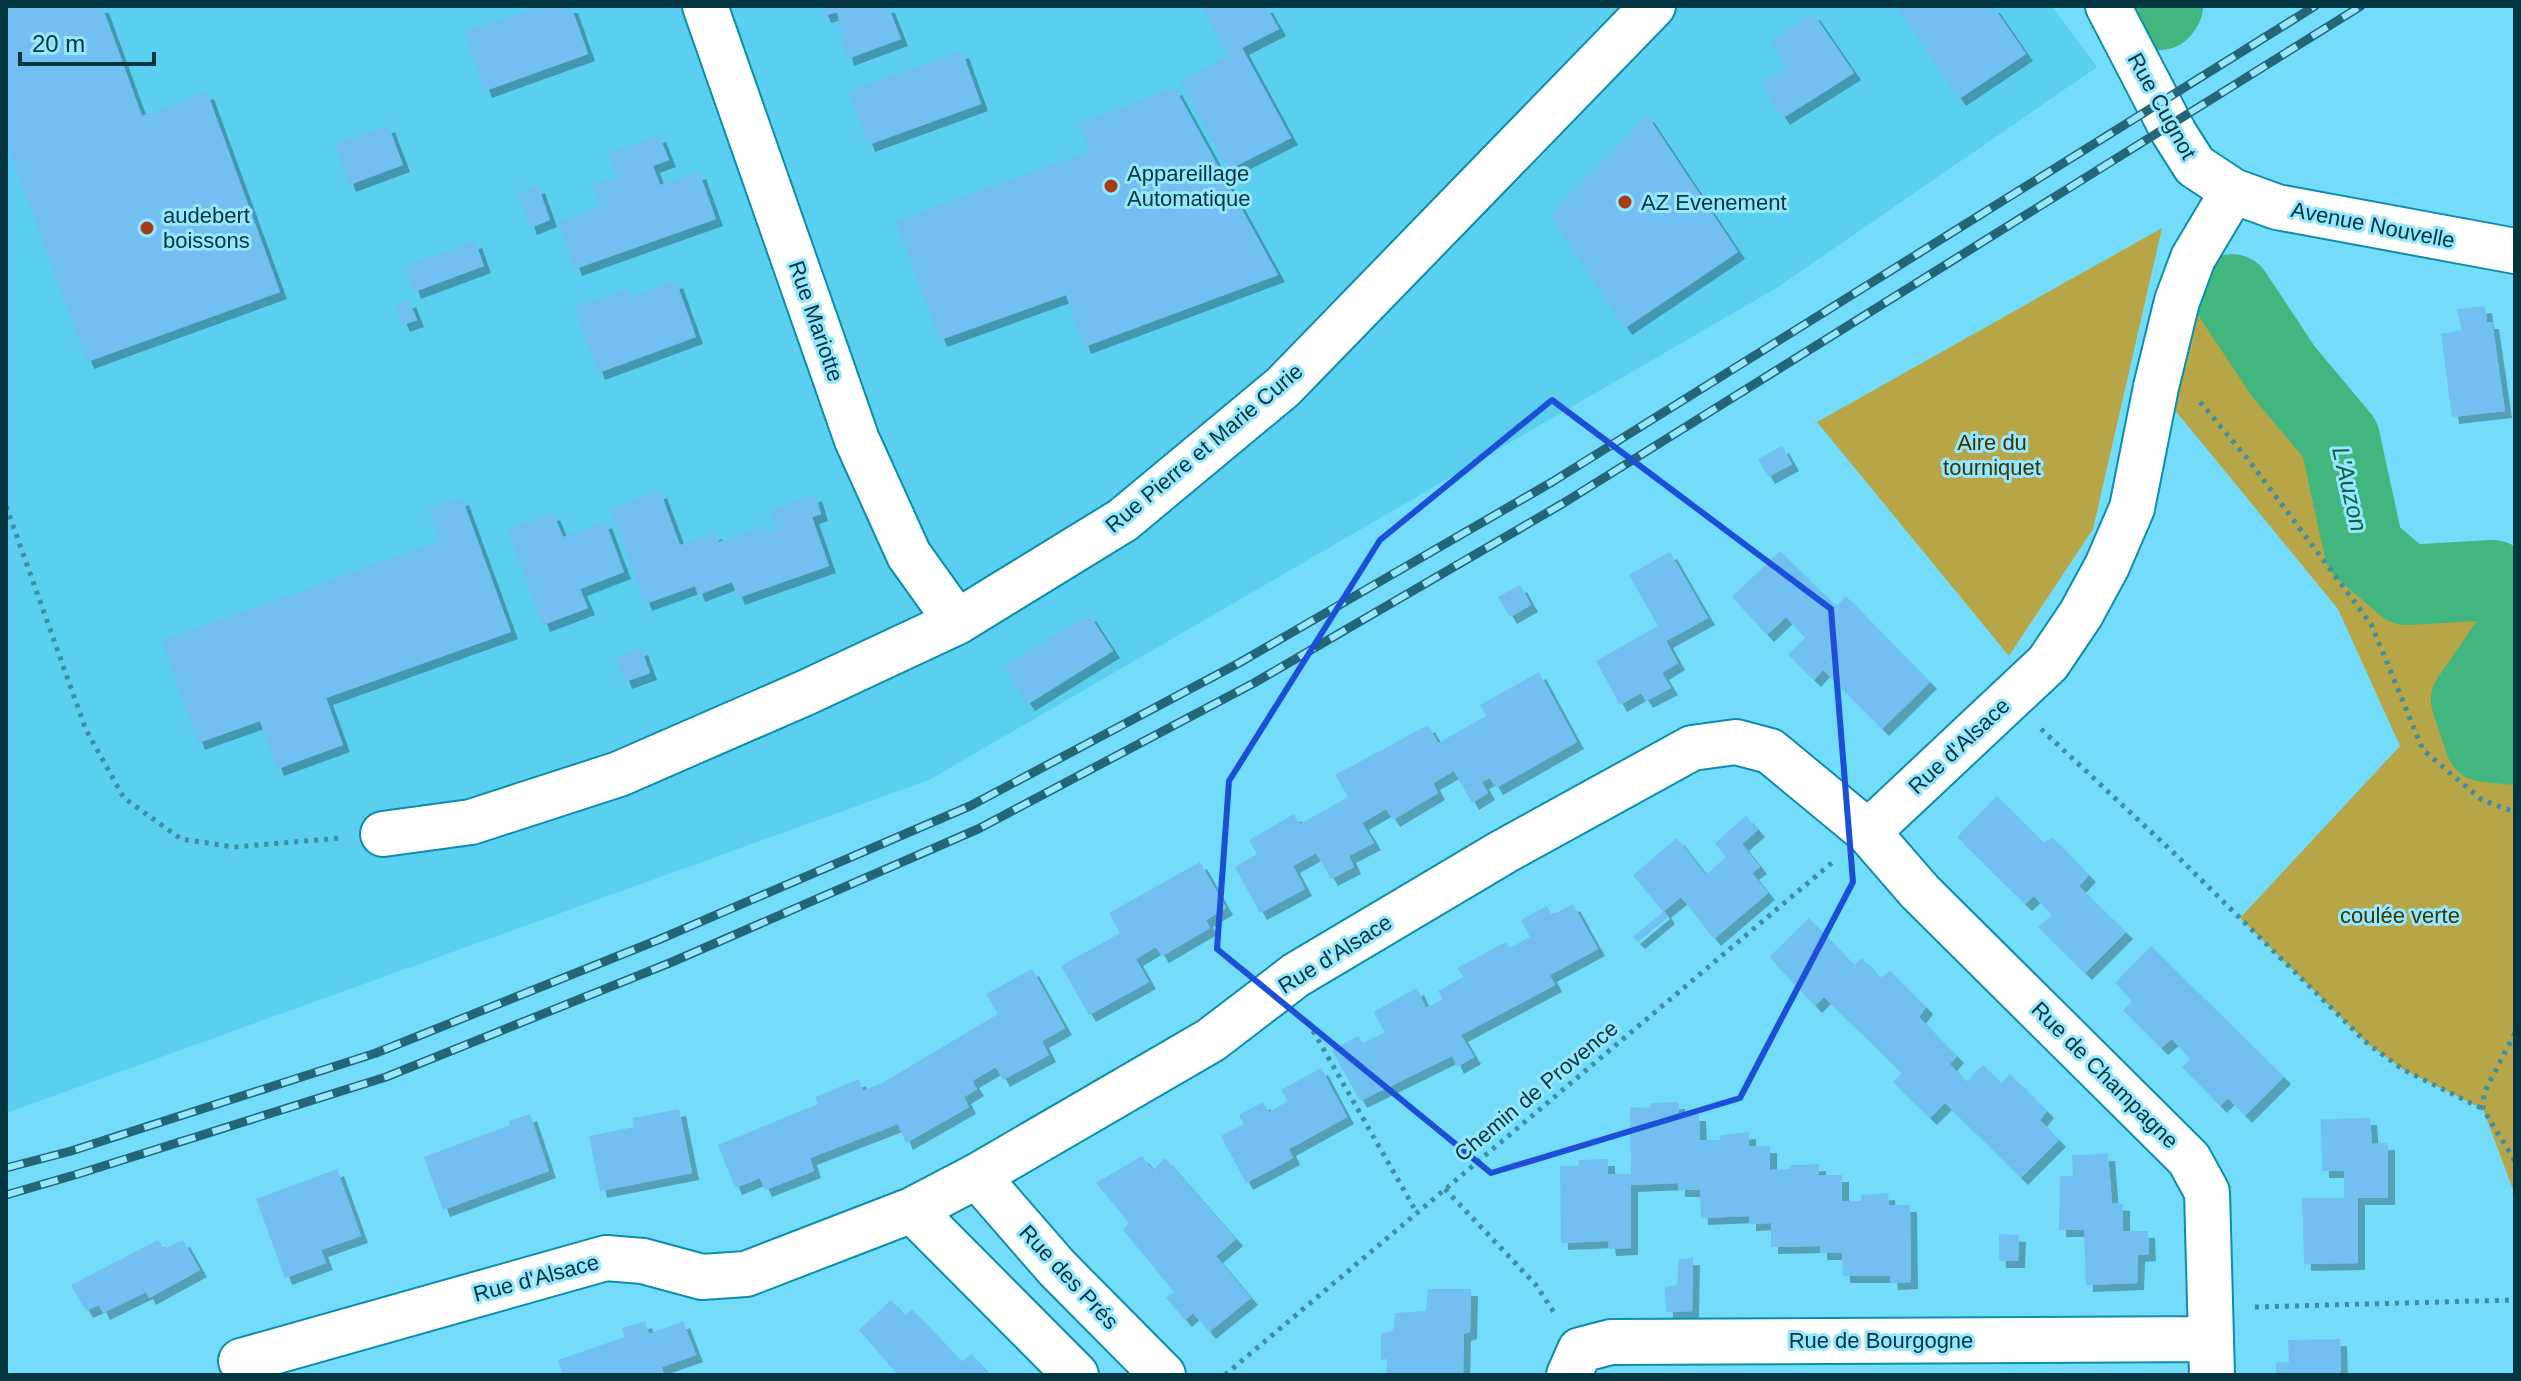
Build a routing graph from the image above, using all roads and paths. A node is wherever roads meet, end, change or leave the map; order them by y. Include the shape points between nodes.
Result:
1 (705, 6) edge
2 (1653, 6) edge
3 (2108, 6) edge
4 (2233, 191) junction
5 (2515, 251) edge
6 (2163, 359) junction
7 (6, 506) edge
8 (957, 622) junction
9 (2009, 699) junction
10 (2515, 812) edge
11 (1868, 832) junction
12 (383, 834) joint
13 (1286, 982) junction
14 (2515, 1033) edge
15 (2483, 1109) junction
16 (2515, 1161) edge
17 (977, 1176) junction
18 (1445, 1189) junction
19 (912, 1210) junction
20 (1417, 1213) junction
21 (2515, 1300) edge
22 (2211, 1340) edge
23 (241, 1361) dead end
24 (1575, 1362) edge
25 (1076, 1375) edge
26 (1163, 1375) edge
27 (1225, 1375) edge

1 - 8 street, Rue Mariotte via 857,440 909,555
2 - 8 street, Rue Pierre et Marie Curie via 1283,387 1123,520
3 - 4 street, Rue Cugnot via 2195,166
4 - 5 street, Avenue Nouvelle via 2277,207
4 - 6 street via 2193,258
6 - 9 street, Rue d'Alsace via 2132,508 2107,566 2048,663
6 - 10 path via 2247,458 2371,624 2423,750 2482,800
7 - 12 path via 86,730 124,798 181,839 234,847
8 - 12 street, Rue Pierre et Marie Curie via 619,774 471,822
9 - 11 street, Rue d'Alsace
9 - 15 path via 2368,1044 2404,1070
11 - 13 street, Rue d'Alsace via 1770,751 1736,742 1692,748 1503,852
11 - 18 path, Chemin de Provence
11 - 22 street, Rue de Champagne via 1920,892 2189,1159 2207,1192
13 - 17 street, Rue d'Alsace via 1211,1040
13 - 20 path
14 - 15 path via 2484,1093
15 - 16 path
17 - 19 street, Rue d'Alsace
17 - 26 street, Rue des Prés via 1057,1268
18 - 20 path, Chemin de Provence
18 - 24 path via 1536,1285
19 - 23 street, Rue d'Alsace via 746,1274 702,1277 643,1261 606,1258
19 - 25 street
20 - 27 path, Chemin de Provence
21 - 22 path
22 - 24 street, Rue de Bourgogne via 1611,1342

